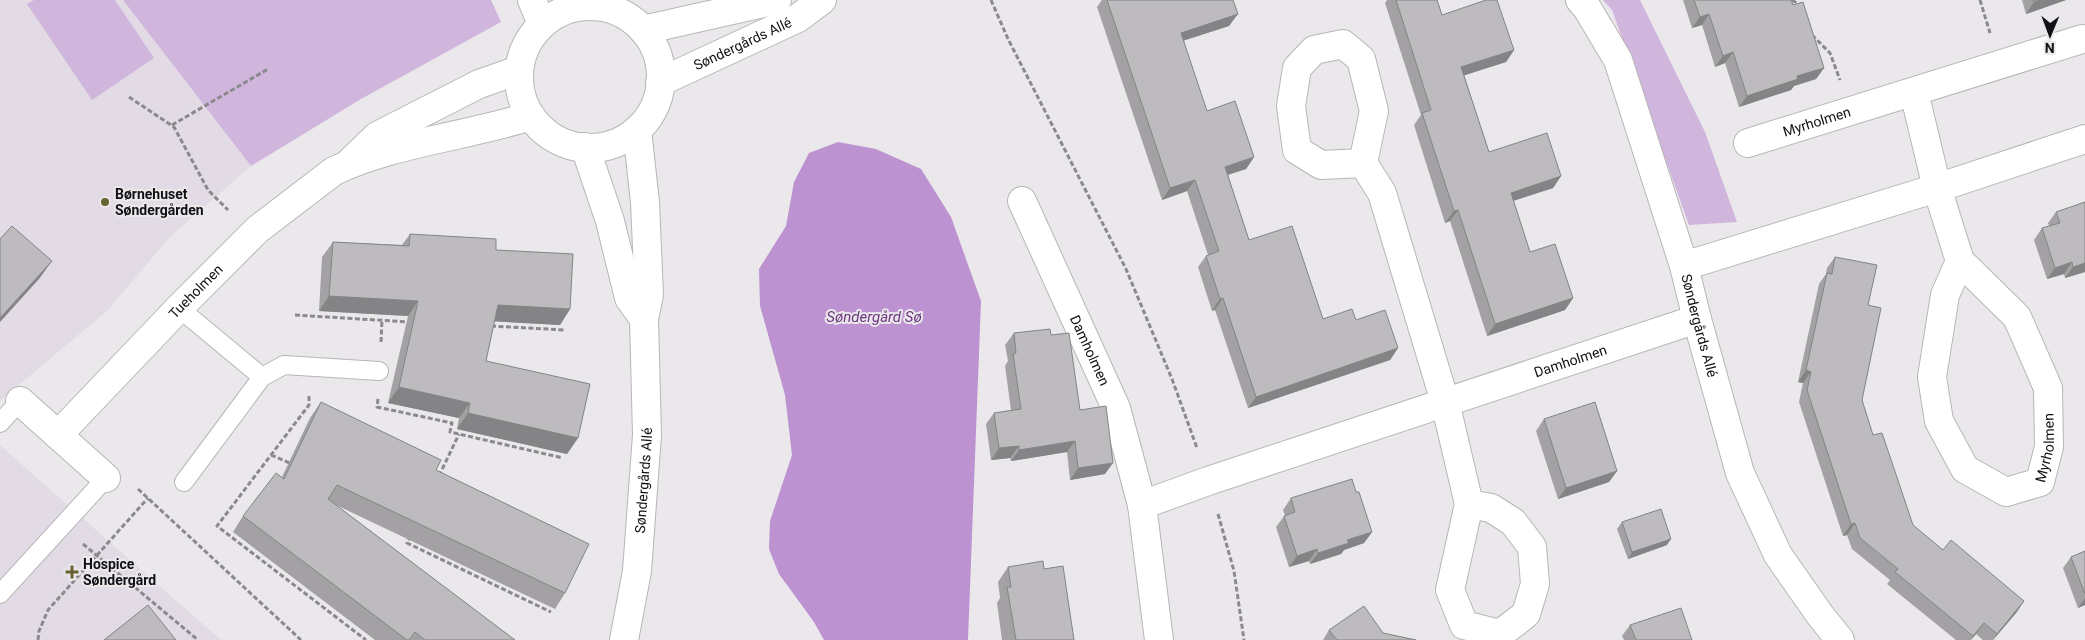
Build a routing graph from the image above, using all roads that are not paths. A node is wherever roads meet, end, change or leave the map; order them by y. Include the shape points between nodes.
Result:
1 (777, 0) edge
2 (822, 0) edge
3 (1580, 0) edge
4 (584, 3) edge
5 (537, 12) edge
6 (643, 30) junction
7 (2082, 39) dead end
8 (519, 70) junction
9 (660, 82) junction
10 (1914, 92) junction
11 (531, 116) junction
12 (637, 130) junction
13 (2085, 139) edge
14 (1748, 143) dead end
15 (585, 147) junction
16 (1363, 163) dead end
17 (348, 164) junction
18 (1937, 188) junction
19 (1022, 201) dead end
20 (1960, 261) junction
21 (1684, 266) junction
22 (179, 308) junction
23 (644, 319) junction
24 (1697, 319) junction
25 (380, 371) road end
26 (262, 377) junction
27 (20, 401) joint
28 (1445, 402) junction
29 (0, 423) edge
30 (58, 435) junction
31 (106, 478) joint
32 (184, 482) dead end
33 (1470, 504) dead end
34 (1142, 506) junction
35 (0, 594) edge
36 (624, 640) edge
37 (1159, 640) edge
38 (1840, 640) edge

1 - 6 street, Søndergårds Allé
2 - 9 street, Søndergårds Allé via 798,18
3 - 21 street, Søndergårds Allé via 1618,60
4 - 5 street via 562,12
4 - 6 street via 620,13
5 - 8 street
6 - 9 street via 656,54
7 - 10 street, Myrholmen
8 - 11 street via 522,99
8 - 17 street, Tueholmen via 479,84 377,136
9 - 12 street via 655,105
10 - 14 street, Myrholmen
10 - 18 street, Myrholmen
11 - 15 street via 554,138
11 - 17 street, Tueholmen
12 - 15 street via 616,142
12 - 23 street, Søndergårds Allé via 645,202 649,294
13 - 18 street
15 - 23 street via 610,220 629,298
16 - 28 street via 1382,193
17 - 22 street, Tueholmen via 334,171 254,234
18 - 20 street, Myrholmen
18 - 21 street
19 - 34 street, Damholmen via 1116,408
20 - 20 street, Myrholmen via 2017,317 2048,388 2049,447 2040,482 2006,492 1965,469 1939,421 1932,377 1945,295
21 - 24 street, Søndergårds Allé
22 - 26 lane
22 - 30 street, Tueholmen
23 - 36 street, Søndergårds Allé via 647,435 637,571
24 - 28 street, Damholmen
24 - 38 street, Søndergårds Allé via 1740,473 1778,556
25 - 26 lane via 284,365
26 - 32 lane
27 - 29 lane
27 - 30 street
28 - 33 street
28 - 34 street, Damholmen
30 - 31 street
31 - 35 lane
34 - 37 street, Damholmen

